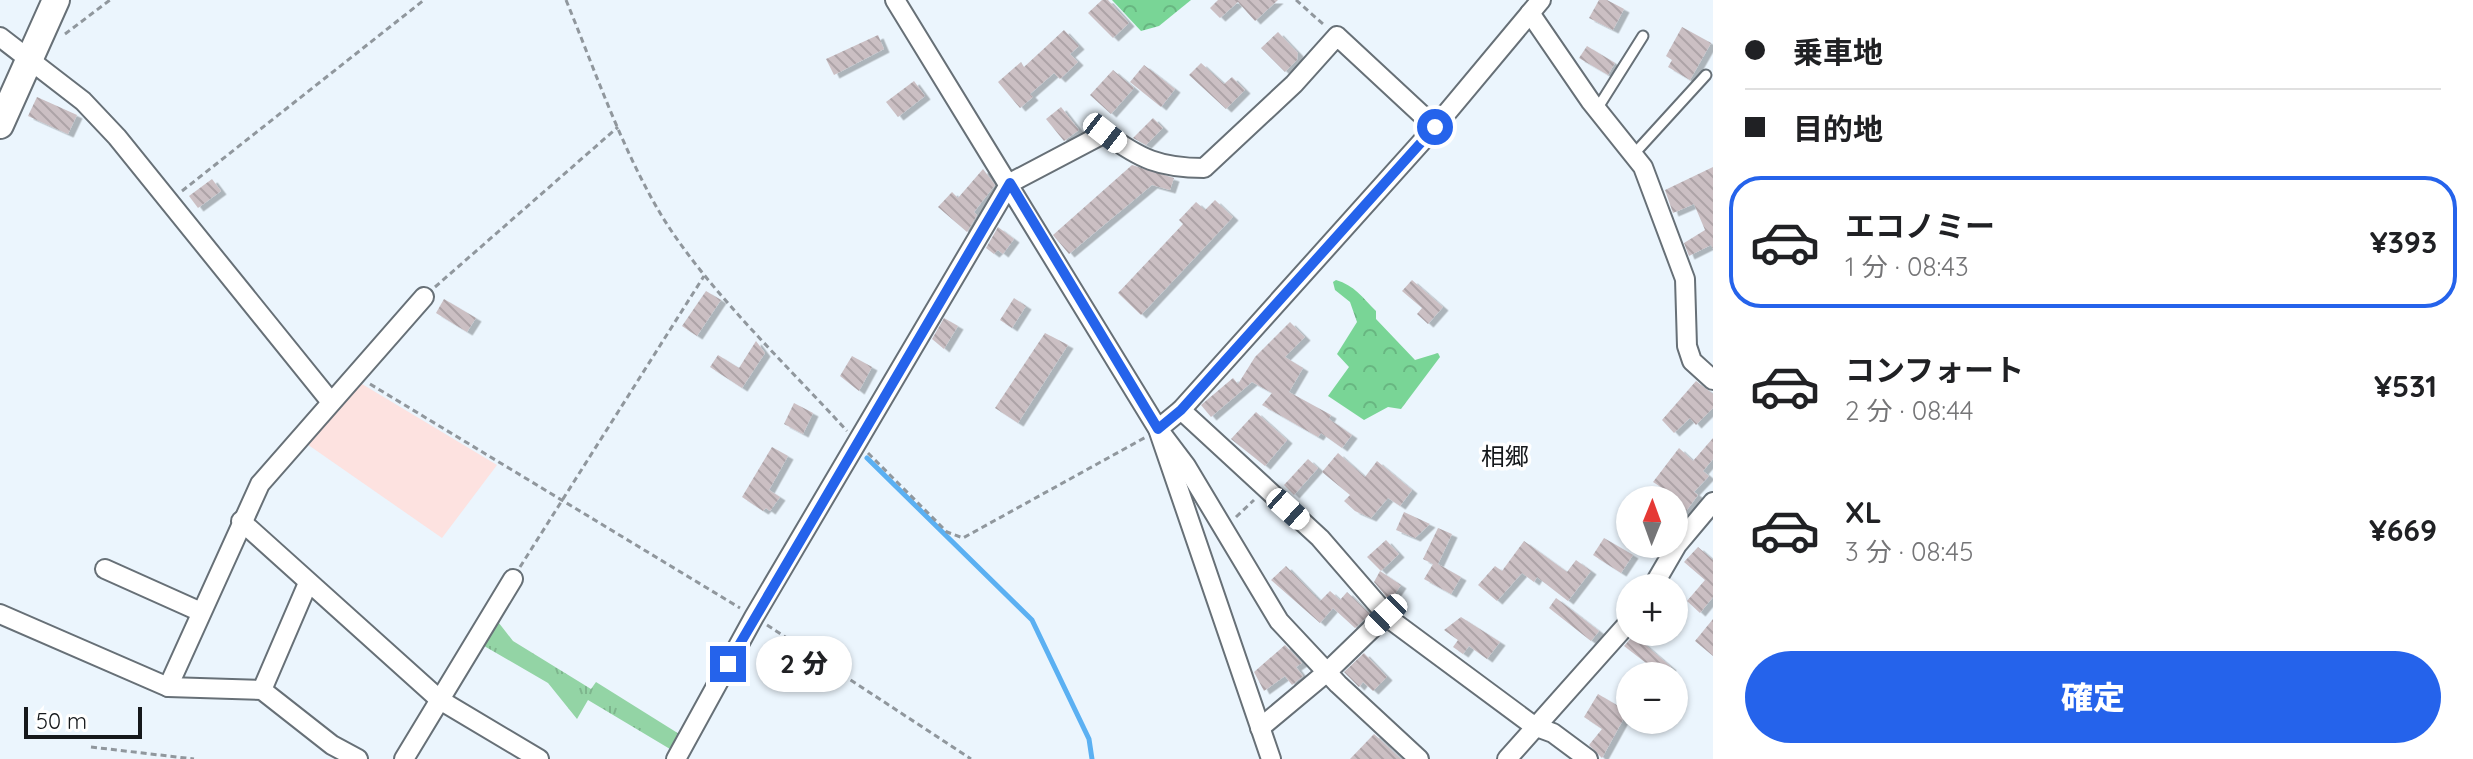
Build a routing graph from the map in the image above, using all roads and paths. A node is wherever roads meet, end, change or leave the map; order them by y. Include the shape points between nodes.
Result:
1 (56, 0) edge
2 (110, 0) edge
3 (424, 0) edge
4 (566, 0) edge
5 (895, 0) edge
6 (1296, 0) edge
7 (1536, 6) edge
8 (1337, 36) junction
9 (1643, 36) dead end
10 (0, 37) edge
11 (55, 41) dead end
12 (30, 59) junction
13 (1706, 75) dead end
14 (1597, 109) junction
15 (0, 125) edge
16 (618, 127) junction
17 (1435, 127) junction
18 (1633, 155) junction
19 (1010, 183) junction
20 (170, 201) junction
21 (704, 276) junction
22 (424, 297) joint
23 (355, 374) junction
24 (1713, 380) edge
25 (331, 402) junction
26 (1181, 410) junction
27 (1158, 429) junction
28 (857, 442) junction
29 (562, 501) junction
30 (1713, 502) edge
31 (241, 521) junction
32 (105, 569) dead end
33 (1660, 574) edge
34 (513, 579) joint
35 (308, 583) junction
36 (201, 612) junction
37 (0, 614) edge
38 (1386, 615) junction
39 (754, 617) junction
40 (1616, 636) edge
41 (1327, 672) junction
42 (168, 687) junction
43 (262, 690) junction
44 (440, 700) junction
45 (1534, 726) junction
46 (1260, 728) junction
47 (91, 747) dead end
48 (194, 759) edge
49 (358, 759) edge
50 (404, 759) edge
51 (539, 759) edge
52 (676, 759) edge
53 (971, 759) edge
54 (1271, 759) edge
55 (1419, 759) edge
56 (1507, 759) edge
57 (1588, 759) edge

1 - 12 main road
2 - 11 path
3 - 20 path
4 - 16 path
5 - 19 street
6 - 8 path
7 - 14 street
7 - 17 street
8 - 17 street
8 - 19 street via 1204,168 1138,158 1105,133
9 - 14 lane
10 - 12 street
12 - 15 main road
12 - 20 street via 83,101
13 - 18 lane
14 - 18 street
16 - 21 path via 663,217
16 - 22 path
17 - 26 street
18 - 24 street via 1643,167 1685,279 1692,361
19 - 27 street
19 - 28 street
20 - 25 street
21 - 28 path
21 - 29 path
22 - 23 street
23 - 25 street
23 - 29 path
25 - 31 street via 260,484
26 - 27 street
26 - 38 street via 1320,538
27 - 28 path via 963,538 947,532
27 - 41 street via 1279,621
27 - 46 street
28 - 39 street
29 - 34 path
29 - 39 path
30 - 33 street
31 - 35 street
31 - 36 street
32 - 36 street
34 - 44 street
35 - 43 street
35 - 44 street
36 - 42 street
37 - 42 street
38 - 41 street
38 - 45 street
39 - 52 street
39 - 53 path
40 - 45 street
41 - 46 street
41 - 55 street
42 - 43 street
43 - 49 street
44 - 50 street
44 - 51 street
45 - 56 street
45 - 57 street
46 - 54 street
47 - 48 path

